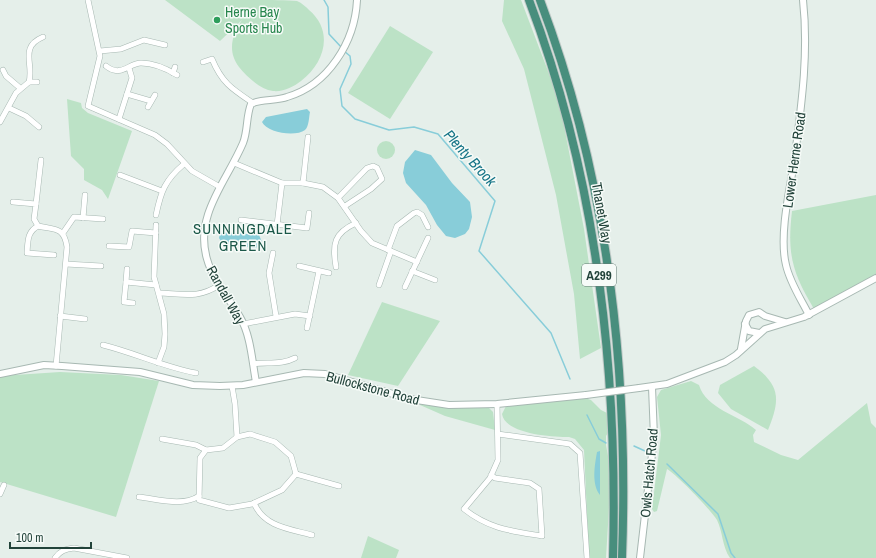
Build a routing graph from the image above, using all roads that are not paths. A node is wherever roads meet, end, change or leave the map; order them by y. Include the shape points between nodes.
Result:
1 (88, 0) edge
2 (357, 0) edge
3 (529, 0) edge
4 (540, 0) edge
5 (803, 0) edge
6 (43, 37) dead end
7 (165, 44) dead end
8 (100, 51) junction
9 (203, 62) dead end
10 (106, 66) dead end
11 (176, 67) dead end
12 (129, 68) junction
13 (3, 70) dead end
14 (29, 82) junction
15 (37, 82) dead end
16 (20, 88) junction
17 (127, 94) junction
18 (155, 95) dead end
19 (151, 101) junction
20 (255, 102) junction
21 (148, 107) dead end
22 (9, 108) junction
23 (119, 119) junction
24 (0, 122) edge
25 (39, 127) dead end
26 (308, 137) dead end
27 (41, 160) dead end
28 (234, 163) junction
29 (184, 164) junction
30 (120, 175) dead end
31 (282, 183) junction
32 (303, 183) junction
33 (220, 188) junction
34 (162, 191) junction
35 (85, 195) dead end
36 (338, 198) junction
37 (13, 202) dead end
38 (36, 204) junction
39 (345, 206) junction
40 (309, 213) dead end
41 (156, 215) dead end
42 (83, 218) junction
43 (103, 219) dead end
44 (241, 220) dead end
45 (356, 223) junction
46 (156, 225) dead end
47 (277, 225) junction
48 (38, 226) junction
49 (428, 227) dead end
50 (62, 233) junction
51 (156, 233) junction
52 (428, 238) dead end
53 (108, 246) dead end
54 (390, 250) junction
55 (273, 253) dead end
56 (54, 256) dead end
57 (416, 262) junction
58 (66, 264) junction
59 (101, 266) dead end
60 (299, 266) dead end
61 (336, 267) dead end
62 (127, 269) dead end
63 (319, 271) junction
64 (412, 271) junction
65 (328, 273) dead end
66 (876, 278) edge
67 (434, 280) dead end
68 (126, 282) junction
69 (156, 285) junction
70 (219, 285) junction
71 (379, 285) dead end
72 (405, 287) dead end
73 (160, 293) junction
74 (133, 303) dead end
75 (809, 315) junction
76 (60, 316) junction
77 (276, 316) junction
78 (310, 316) junction
79 (765, 316) junction
80 (85, 319) dead end
81 (787, 322) junction
82 (243, 324) junction
83 (745, 324) junction
84 (308, 328) dead end
85 (765, 329) junction
86 (759, 333) junction
87 (103, 345) dead end
88 (741, 350) junction
89 (295, 358) dead end
90 (158, 363) junction
91 (253, 364) junction
92 (56, 366) junction
93 (196, 373) dead end
94 (0, 374) edge
95 (256, 382) junction
96 (232, 386) junction
97 (652, 387) junction
98 (497, 404) junction
99 (498, 434) junction
100 (237, 437) junction
101 (162, 439) dead end
102 (206, 450) junction
103 (296, 474) junction
104 (491, 476) junction
105 (4, 485) dead end
106 (339, 486) dead end
107 (0, 494) edge
108 (199, 496) junction
109 (139, 497) dead end
110 (254, 503) junction
111 (312, 535) dead end
112 (55, 558) edge
113 (126, 558) edge
114 (587, 558) edge
115 (613, 558) edge
116 (622, 558) edge
117 (640, 558) edge

1 - 8 street
2 - 20 street via 346,42 327,73 314,85 289,97
3 - 115 highway, Thanet Way / A299 via 544,39 575,147 591,221 609,352 615,500
4 - 116 highway, Thanet Way / A299 via 570,88 585,144 610,280 622,416
5 - 75 street, Lower Herne Road via 806,37 804,91 784,248 792,283
6 - 14 street via 30,46
7 - 8 street via 144,40 121,49
8 - 23 street via 88,106
9 - 20 street via 212,59 226,84
10 - 12 street via 123,71
11 - 12 street via 175,74 139,63
12 - 17 street via 132,78
13 - 16 street
14 - 15 street
14 - 16 street
16 - 22 street
17 - 19 street
17 - 23 street
18 - 19 street
19 - 21 street
20 - 28 street, Randall Way via 250,108 246,135
22 - 24 street
22 - 25 street via 26,116
23 - 29 street via 155,135 174,151
26 - 32 street
27 - 38 street
28 - 31 street
28 - 33 street, Randall Way
29 - 33 street
29 - 34 street via 171,176
30 - 34 street
31 - 32 street
31 - 47 street
32 - 36 street via 323,187
33 - 70 street, Randall Way via 208,212 203,234 207,260
34 - 41 street
35 - 42 street
36 - 39 street
36 - 39 street via 367,168 377,168 382,179
37 - 38 street
38 - 48 street via 34,220
39 - 45 street
40 - 47 street via 307,228
42 - 43 street
42 - 50 street via 74,217
44 - 47 street
45 - 54 street via 372,243
45 - 61 street via 341,230 338,235 334,254
46 - 51 street
48 - 50 street via 56,229
48 - 56 street via 31,230 27,253
49 - 54 street via 422,215 414,213 397,226
50 - 58 street via 68,246
51 - 53 street via 132,231 129,247
51 - 69 street
52 - 57 street
54 - 57 street
54 - 71 street
55 - 77 street via 269,272
57 - 64 street
58 - 59 street
58 - 76 street
60 - 63 street
62 - 68 street
63 - 65 street
63 - 78 street
64 - 67 street
64 - 72 street
66 - 75 street, Bullockstone Road
68 - 69 street
68 - 74 street via 124,302
69 - 73 street
70 - 73 street via 201,294
70 - 82 street, Randall Way
73 - 90 street via 165,334 164,347
75 - 81 street, Bullockstone Road
76 - 80 street
76 - 92 street
77 - 78 street
77 - 82 street
78 - 84 street
79 - 81 street
79 - 83 street via 759,312 752,313 747,317
79 - 85 street
81 - 85 street, Bullockstone Road
82 - 91 street, Randall Way
83 - 86 street via 752,333
83 - 88 street
85 - 86 street, Bullockstone Road
86 - 88 street, Bullockstone Road
87 - 90 street via 125,350
88 - 97 street, Bullockstone Road via 725,362 668,384
89 - 91 street via 285,363
90 - 93 street
91 - 95 street, Randall Way
92 - 94 street, Bullockstone Road via 44,365
92 - 96 street, Bullockstone Road via 140,372 193,385
95 - 96 street, Bullockstone Road
95 - 98 street, Bullockstone Road via 297,374 325,374 429,403 472,406
96 - 100 street
97 - 98 street, Bullockstone Road, bridge
97 - 117 street, Owls Hatch Road via 654,445
98 - 99 street
99 - 104 street via 498,460
99 - 114 street via 570,444 580,454
100 - 102 street via 224,448
100 - 103 street via 250,434 275,442 291,456
101 - 102 street via 196,445
102 - 108 street via 200,458
103 - 106 street
103 - 110 street via 282,490
104 - 104 street via 530,483 539,489 542,536 494,527 464,509
105 - 107 street
108 - 109 street via 177,502
108 - 110 street via 199,500 229,508
110 - 111 street via 263,518 271,523
112 - 113 street via 58,553 74,548

